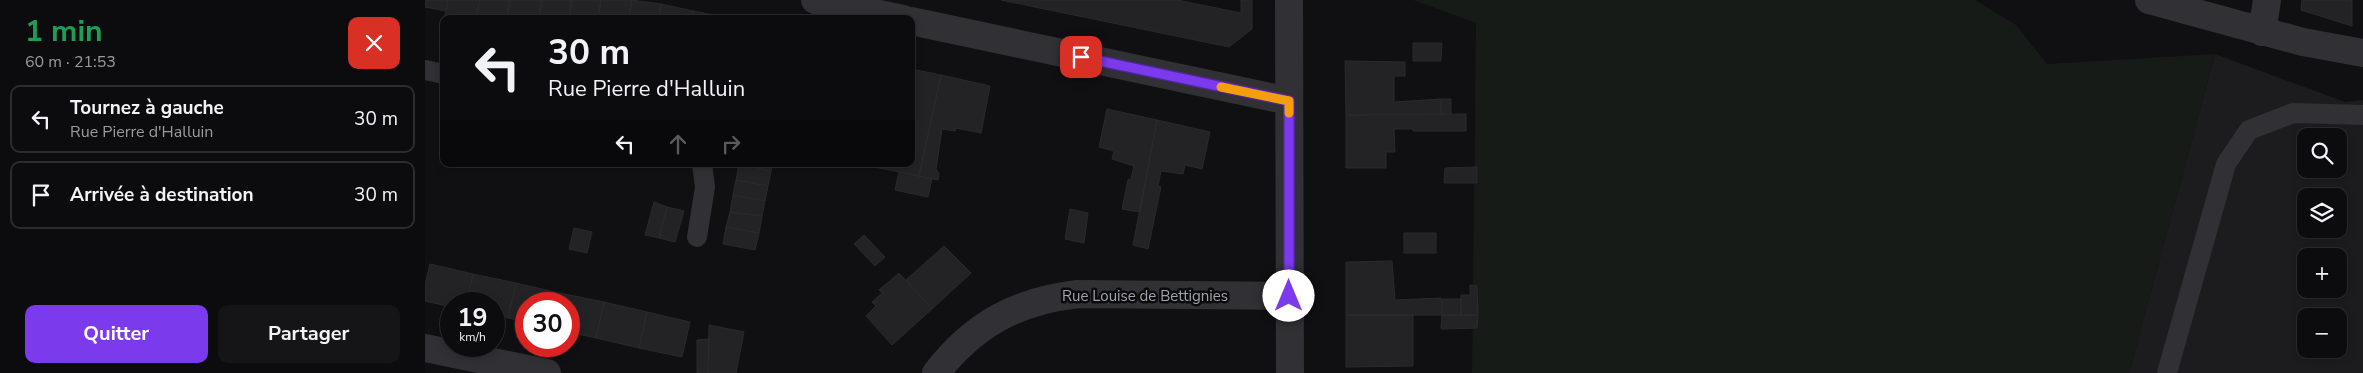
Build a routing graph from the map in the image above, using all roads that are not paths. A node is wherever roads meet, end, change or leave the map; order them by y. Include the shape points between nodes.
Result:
1 (815, 0) edge
2 (1289, 0) edge
3 (2149, 0) edge
4 (2267, 0) edge
5 (884, 15) edge
6 (915, 21) edge
7 (2262, 32) junction
8 (2363, 53) edge
9 (425, 70) edge
10 (440, 73) edge
11 (1289, 101) junction
12 (2363, 115) edge
13 (702, 167) edge
14 (697, 237) dead end
15 (1289, 296) junction
16 (425, 348) edge
17 (547, 373) edge
18 (936, 373) edge
19 (1289, 373) edge
20 (2167, 373) edge

1 - 5 street
2 - 11 street
3 - 7 street
4 - 7 street
6 - 11 street
7 - 8 street
9 - 10 lane
11 - 15 street
12 - 20 lane via 2293,113 2249,130 2226,164
13 - 14 lane via 705,187
15 - 18 street, Rue Louise de Bettignies via 1056,296 1009,310 988,323 968,338
15 - 19 street
16 - 17 street

